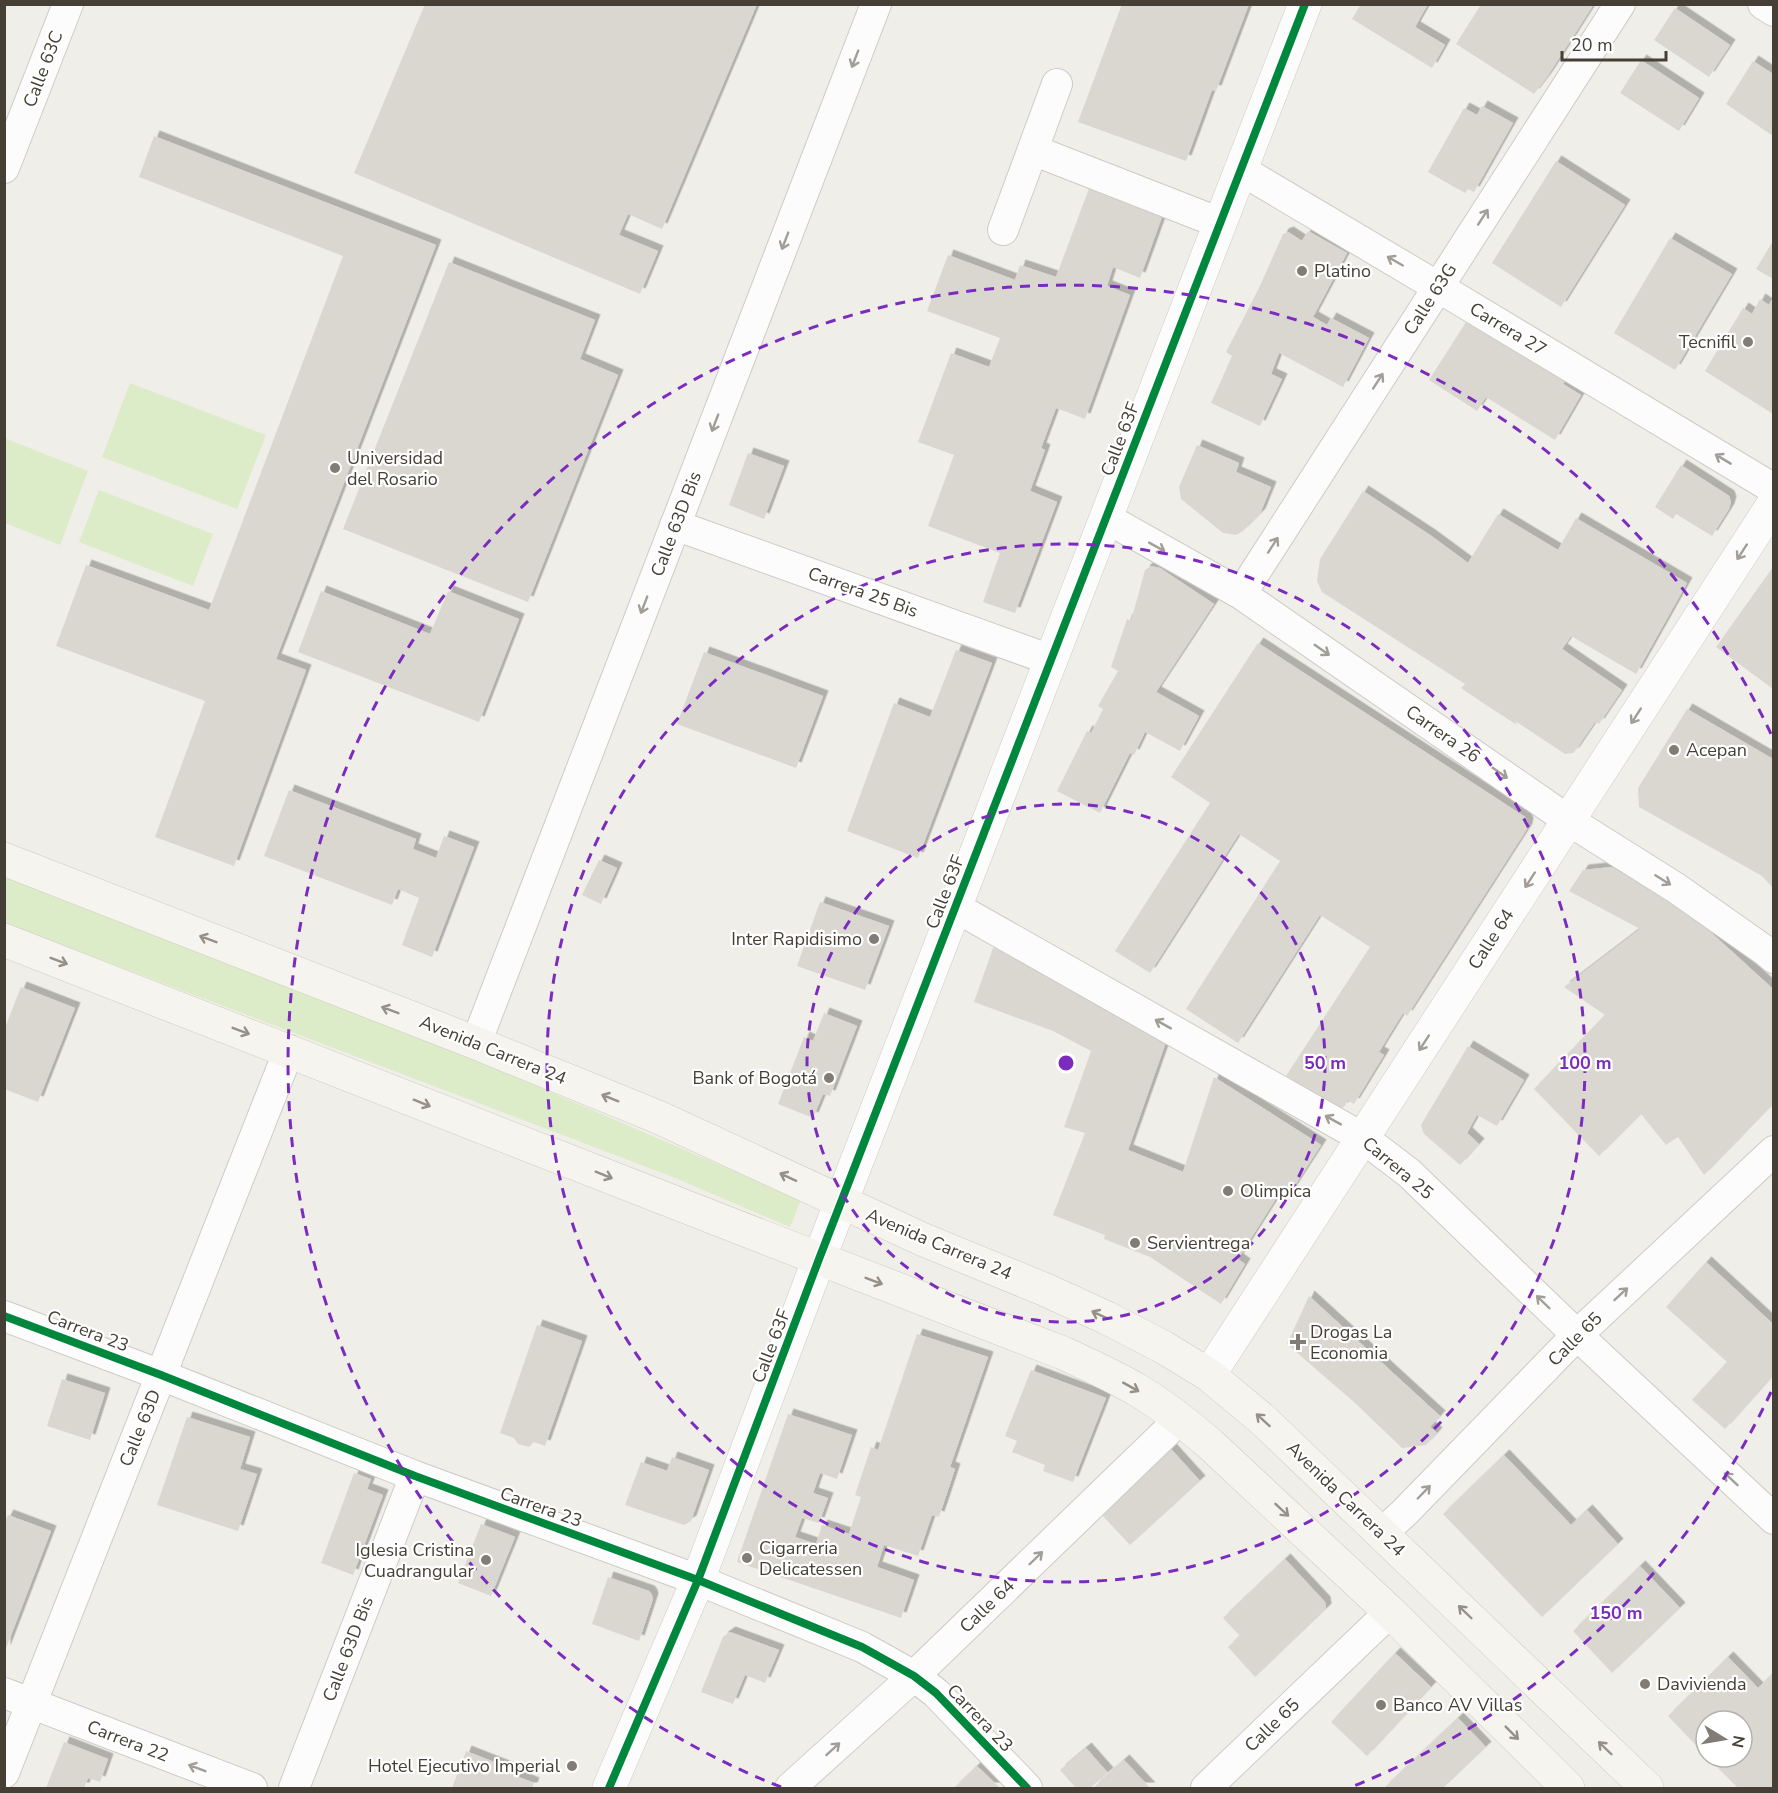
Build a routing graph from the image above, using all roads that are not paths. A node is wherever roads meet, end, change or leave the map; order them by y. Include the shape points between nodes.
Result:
1 (68, 4) edge
2 (876, 4) edge
3 (1305, 4) edge
4 (1620, 4) edge
5 (1763, 4) edge
6 (1773, 11) edge
7 (1057, 84) dead end
8 (1033, 150) junction
9 (5, 164) edge
10 (1240, 170) junction
11 (1220, 223) junction
12 (1003, 230) dead end
13 (1438, 287) junction
14 (1773, 489) edge
15 (1773, 503) edge
16 (1106, 518) junction
17 (675, 525) junction
18 (1241, 594) junction
19 (1051, 660) junction
20 (1568, 820) junction
21 (4, 859) edge
22 (955, 907) junction
23 (4, 940) edge
24 (1773, 958) edge
25 (476, 1043) junction
26 (289, 1050) junction
27 (1363, 1138) junction
28 (1773, 1151) edge
29 (841, 1202) junction
30 (819, 1259) junction
31 (4, 1316) edge
32 (1577, 1335) junction
33 (1209, 1375) junction
34 (161, 1376) junction
35 (1180, 1419) junction
36 (415, 1476) junction
37 (1773, 1519) edge
38 (1382, 1533) junction
39 (698, 1580) junction
40 (1390, 1612) junction
41 (914, 1676) junction
42 (4, 1693) edge
43 (32, 1703) junction
44 (4, 1773) edge
45 (252, 1788) edge
46 (294, 1788) edge
47 (609, 1788) edge
48 (790, 1788) edge
49 (1028, 1788) edge
50 (1206, 1788) edge
51 (1569, 1788) edge
52 (1647, 1788) edge

1 - 9 street, Calle 63C
2 -> 17 street, Calle 63D Bis
3 - 10 street, Calle 63F
13 -> 4 street, Calle 63G
5 - 6 street
7 - 8 street
8 - 11 street
8 - 12 street
10 - 11 street, Calle 63F
13 -> 10 street, Carrera 27
11 - 16 street, Calle 63F
14 -> 13 street, Carrera 27
18 -> 13 street, Calle 63G
15 -> 20 street, Calle 64
16 -> 18 street, Carrera 26
16 - 19 street, Calle 63F
17 - 19 street, Carrera 25 Bis
17 -> 25 street, Calle 63D Bis
18 -> 20 street, Carrera 26
19 - 22 street, Calle 63F
20 -> 24 street, Carrera 26 via 1676,888
20 -> 27 street, Calle 64
25 -> 21 main road, Avenida Carrera 24
27 -> 22 street, Carrera 25
22 - 29 street, Calle 63F
23 -> 26 main road
29 -> 25 main road, Avenida Carrera 24 via 658,1117
26 -> 30 main road
26 - 34 street, Calle 63D
32 -> 27 street, Carrera 25 via 1409,1173
27 - 33 street, Calle 64
32 -> 28 street, Calle 65
29 - 30 street, Calle 63F
33 -> 29 main road, Avenida Carrera 24 via 1107,1318
30 -> 35 main road via 1063,1353 1140,1392
30 - 39 street, Calle 63F
31 - 34 street, Carrera 23
37 -> 32 street, Carrera 25
38 -> 32 street, Calle 65
38 -> 33 main road, Avenida Carrera 24 via 1263,1420
34 - 36 street, Carrera 23
34 - 43 street, Calle 63D
35 -> 40 main road
41 -> 35 street, Calle 64
36 - 39 street, Carrera 23
36 - 46 street, Calle 63D Bis
52 -> 38 main road, Avenida Carrera 24
39 - 41 street, Carrera 23 via 862,1647
39 - 47 street, Calle 63F
40 - 50 street, Calle 65
40 -> 51 main road
48 -> 41 street, Calle 64
41 - 49 street, Carrera 23 via 936,1693
42 - 43 street, Carrera 22
43 - 44 street, Calle 63D
45 -> 43 street, Carrera 22

